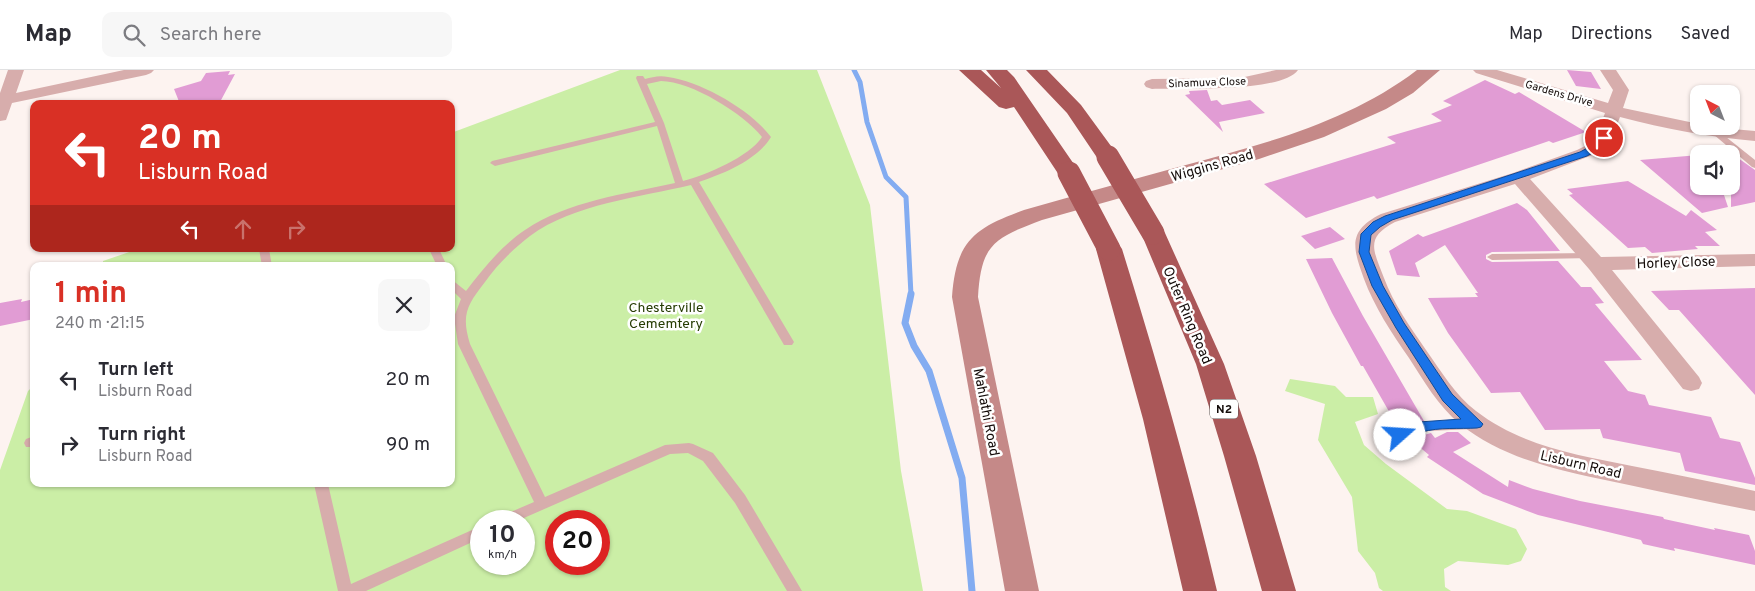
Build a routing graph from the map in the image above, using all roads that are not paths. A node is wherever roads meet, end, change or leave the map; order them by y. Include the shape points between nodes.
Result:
1 (16, 70) edge
2 (146, 70) edge
3 (969, 70) edge
4 (996, 70) edge
5 (1036, 70) edge
6 (1290, 70) edge
7 (1430, 70) edge
8 (1481, 70) edge
9 (1608, 70) edge
10 (1152, 84) dead end
11 (6, 100) junction
12 (1616, 110) junction
13 (0, 116) edge
14 (660, 123) junction
15 (1690, 127) edge
16 (1042, 132) junction
17 (1740, 134) edge
18 (1720, 135) edge
19 (1755, 136) edge
20 (495, 163) dead end
21 (1755, 165) edge
22 (1519, 177) junction
23 (694, 181) junction
24 (680, 184) junction
25 (984, 238) joint
26 (1492, 257) dead end
27 (1592, 260) junction
28 (1755, 260) edge
29 (455, 287) edge
30 (467, 298) junction
31 (788, 342) dead end
32 (1691, 383) dead end
33 (1477, 424) junction
34 (1400, 435) dead end
35 (322, 487) edge
36 (1755, 501) edge
37 (542, 504) junction
38 (529, 510) edge
39 (470, 537) edge
40 (345, 591) edge
41 (351, 591) edge
42 (795, 591) edge
43 (1022, 591) edge
44 (1200, 591) edge
45 (1279, 591) edge

1 - 11 street
2 - 11 street
3 - 16 highway
4 - 16 highway
5 - 45 highway, Outer Ring Road / N2, bridge via 1074,109 1108,157 1153,233 1210,364
6 - 10 street, Sinamuva Close via 1279,76 1240,82
7 - 25 street, Wiggins Road via 1388,99 1300,138 1033,215
8 - 12 street, Gardens Drive
9 - 12 street, Lisburn Road via 1621,90
11 - 13 street
12 - 15 street, Gardens Drive
12 - 22 street, Lisburn Road via 1597,147
14 - 20 lane
14 - 23 lane via 641,80 672,80 693,87 728,105 760,128 767,137 759,147 727,167
14 - 24 lane
16 - 44 highway, bridge via 1069,173 1109,249 1144,366
17 - 19 street, Gardens Drive
18 - 21 lane
22 - 27 street
22 - 33 street, Lisburn Road via 1388,218 1366,234 1364,252 1377,286 1407,339 1447,398
23 - 24 lane
23 - 31 lane
24 - 30 lane via 580,210 542,224 504,253
25 - 43 street, Mahlathi Road via 965,274 965,297
26 - 27 lane
27 - 28 street, Horley Close
27 - 32 street
29 - 30 lane
30 - 37 lane via 460,308 458,326 464,344
33 - 34 lane via 1435,424
33 - 36 street, Lisburn Road via 1516,446 1552,459
35 - 40 lane
37 - 38 lane
37 - 42 lane via 669,449 697,450 708,457 740,499
39 - 41 lane

